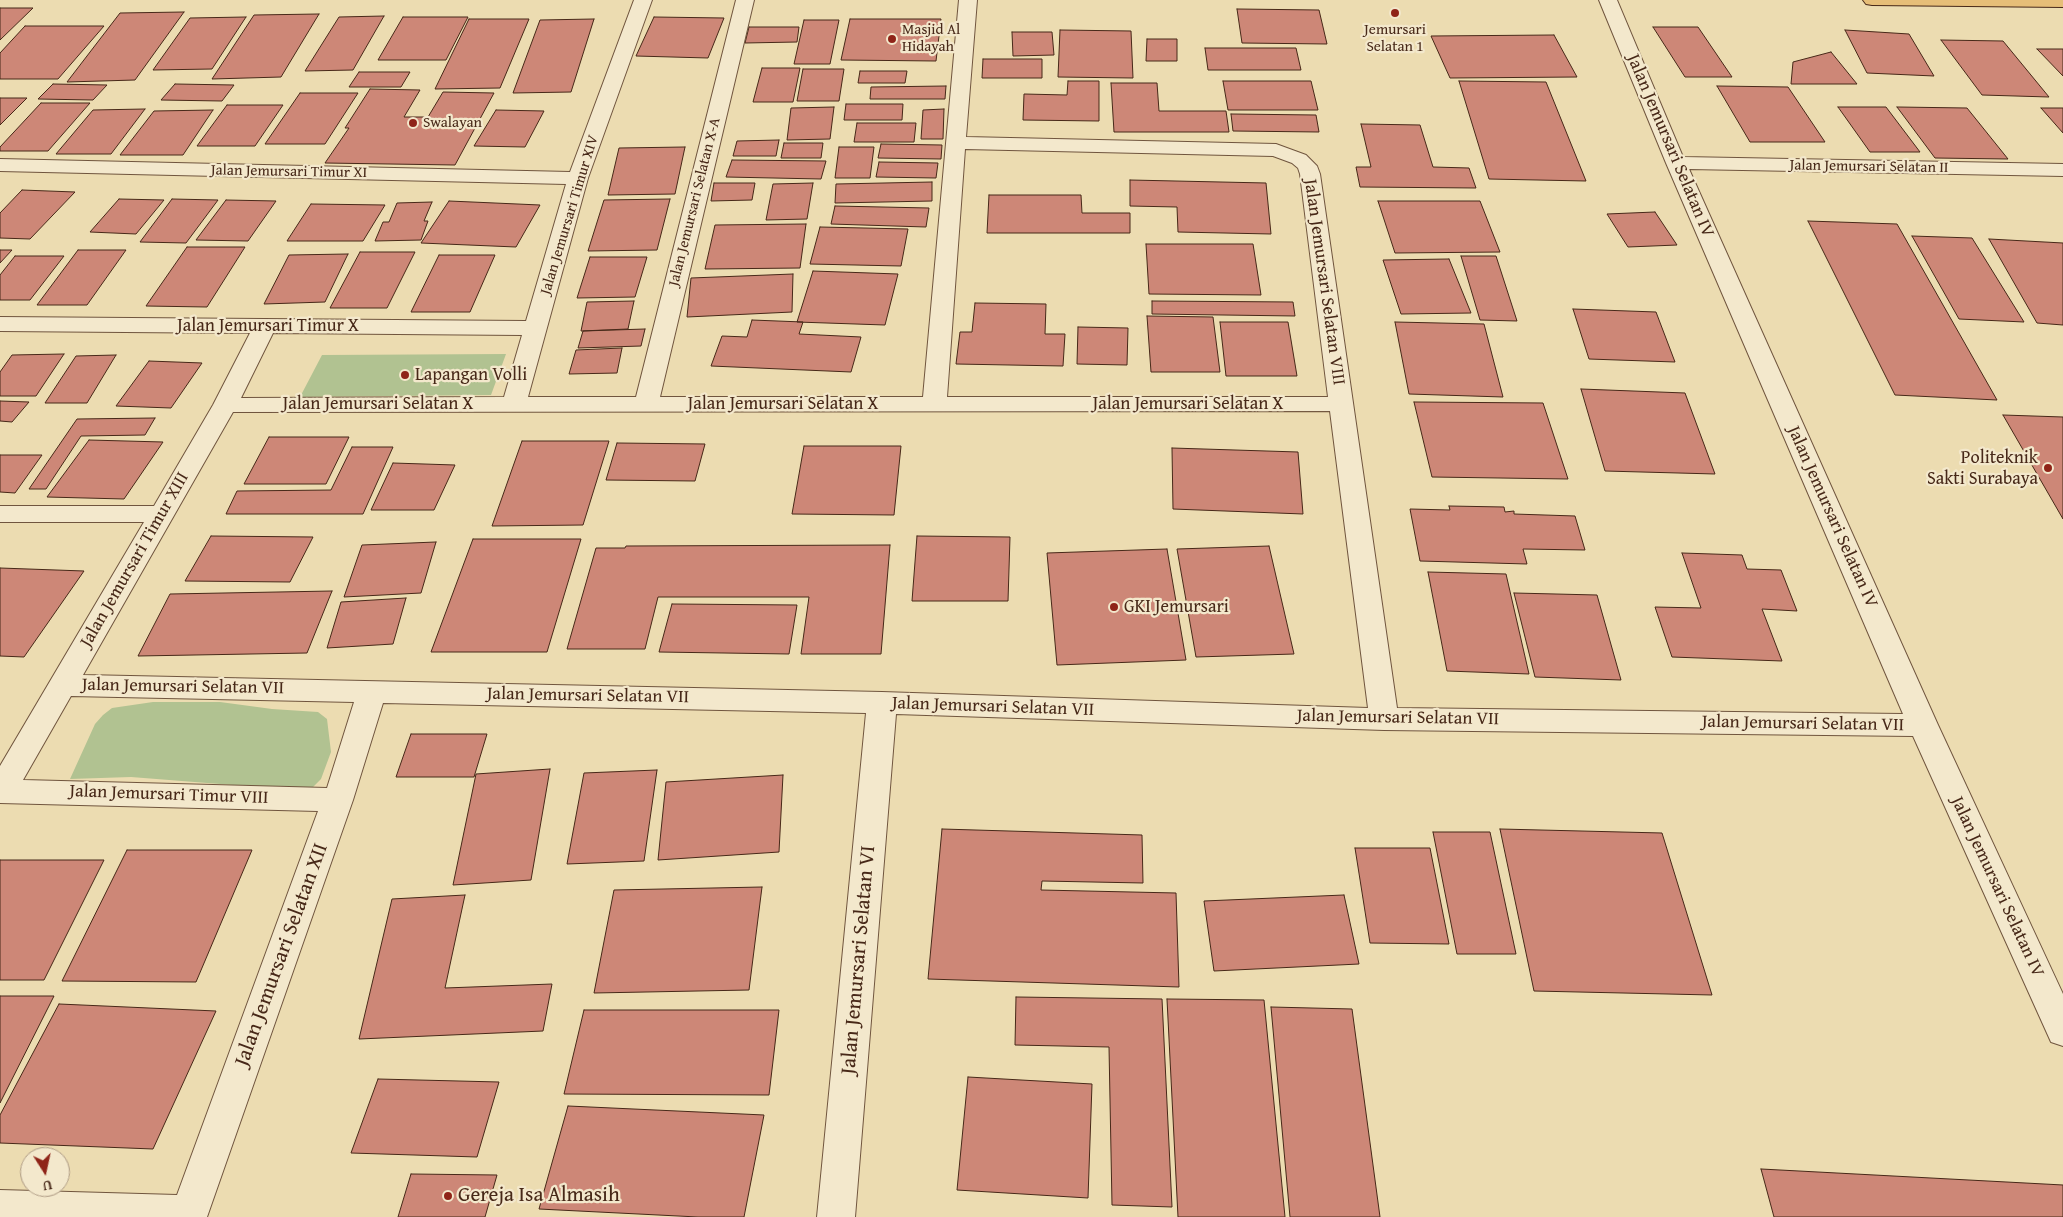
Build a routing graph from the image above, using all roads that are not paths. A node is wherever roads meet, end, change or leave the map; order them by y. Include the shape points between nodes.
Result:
1 (644, 0) edge
2 (745, 0) edge
3 (968, 0) edge
4 (1608, 0) edge
5 (1872, 0) edge
6 (2063, 2) edge
7 (956, 143) junction
8 (1676, 163) junction
9 (0, 165) edge
10 (2063, 170) edge
11 (578, 178) junction
12 (0, 324) edge
13 (265, 326) junction
14 (536, 328) junction
15 (514, 404) junction
16 (646, 404) junction
17 (934, 404) junction
18 (1342, 404) junction
19 (225, 405) junction
20 (0, 514) edge
21 (162, 514) junction
22 (62, 685) junction
23 (372, 692) junction
24 (882, 703) junction
25 (1384, 719) junction
26 (1923, 725) junction
27 (0, 791) edge
28 (338, 800) junction
29 (2063, 1032) edge
30 (0, 1208) edge
31 (189, 1215) edge
32 (836, 1217) edge

1 - 11 street, Jalan Jemursari Timur XIV
2 - 16 street, Jalan Jemursari Selatan X-A
3 - 7 street
4 - 8 street, Jalan Jemursari Selatan IV
5 - 6 main road
7 - 17 street
7 - 18 street, Jalan Jemursari Selatan VIII via 1276,150 1299,159 1310,174
8 - 10 street, Jalan Jemursari Selatan II
8 - 26 street, Jalan Jemursari Selatan IV
9 - 11 street, Jalan Jemursari Timur XI
11 - 14 street, Jalan Jemursari Timur XIV
12 - 13 street, Jalan Jemursari Timur X
13 - 14 street, Jalan Jemursari Timur X
13 - 19 street, Jalan Jemursari Timur XIII
14 - 15 street, Jalan Jemursari Timur XIV
15 - 16 street, Jalan Jemursari Selatan X
15 - 19 street, Jalan Jemursari Selatan X
16 - 17 street, Jalan Jemursari Selatan X
17 - 18 street, Jalan Jemursari Selatan X
18 - 25 street, Jalan Jemursari Selatan VIII
19 - 21 street, Jalan Jemursari Timur XIII
20 - 21 street
21 - 22 street, Jalan Jemursari Timur XIII
22 - 23 street, Jalan Jemursari Selatan VII
22 - 27 street, Jalan Jemursari Timur XIII
23 - 24 street, Jalan Jemursari Selatan VII
23 - 28 street, Jalan Jemursari Selatan XII
24 - 25 street, Jalan Jemursari Selatan VII
24 - 32 street, Jalan Jemursari Selatan VI
25 - 26 street, Jalan Jemursari Selatan VII
26 - 29 street, Jalan Jemursari Selatan IV
27 - 28 street, Jalan Jemursari Timur VIII
28 - 31 street, Jalan Jemursari Selatan XII
30 - 31 street

